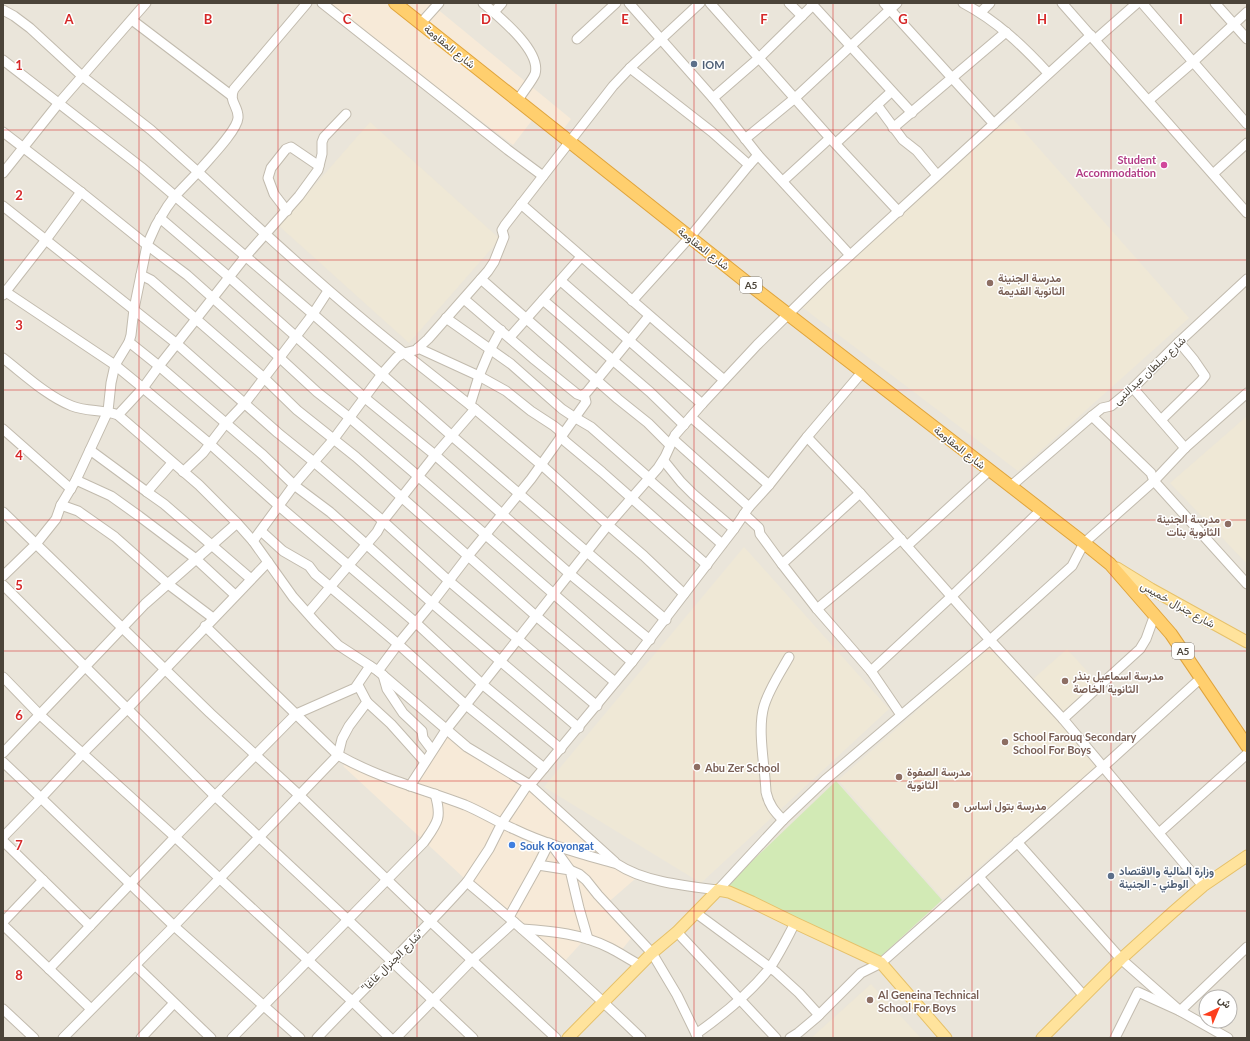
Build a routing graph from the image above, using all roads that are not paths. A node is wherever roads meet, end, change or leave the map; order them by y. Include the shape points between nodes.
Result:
1 (146, 3) edge
2 (307, 3) edge
3 (322, 3) edge
4 (395, 3) edge
5 (483, 3) edge
6 (502, 3) edge
7 (616, 3) edge
8 (628, 3) edge
9 (700, 3) edge
10 (710, 3) edge
11 (790, 3) edge
12 (897, 3) edge
13 (963, 3) edge
14 (990, 3) edge
15 (1062, 3) edge
16 (1137, 3) edge
17 (1142, 3) edge
18 (1215, 3) edge
19 (434, 4) edge
20 (812, 4) edge
21 (887, 6) edge
22 (3, 10) edge
23 (494, 12) junction
24 (981, 12) junction
25 (1247, 12) edge
26 (802, 16) junction
27 (132, 20) junction
28 (421, 23) junction
29 (1233, 24) junction
30 (1006, 32) junction
31 (1093, 37) junction
32 (577, 39) dead end
33 (1247, 39) edge
34 (661, 40) junction
35 (851, 46) junction
36 (759, 58) junction
37 (3, 60) edge
38 (1193, 62) junction
39 (630, 68) junction
40 (1048, 73) junction
41 (82, 76) junction
42 (952, 78) junction
43 (891, 92) junction
44 (232, 96) junction
45 (713, 98) junction
46 (795, 98) junction
47 (518, 100) junction
48 (1149, 100) junction
49 (58, 104) junction
50 (877, 105) junction
51 (912, 113) junction
52 (346, 114) dead end
53 (994, 124) junction
54 (1247, 124) edge
55 (894, 128) junction
56 (3, 132) edge
57 (745, 139) junction
58 (833, 140) junction
59 (570, 143) junction
60 (1247, 143) edge
61 (24, 148) junction
62 (758, 155) junction
63 (749, 165) junction
64 (319, 166) junction
65 (198, 172) junction
66 (3, 173) edge
67 (1213, 174) junction
68 (938, 175) junction
69 (543, 176) junction
70 (783, 181) junction
71 (81, 192) junction
72 (175, 196) junction
73 (522, 204) junction
74 (3, 206) edge
75 (287, 211) junction
76 (898, 212) junction
77 (1247, 213) edge
78 (160, 218) junction
79 (265, 234) junction
80 (690, 237) junction
81 (45, 241) junction
82 (147, 245) junction
83 (850, 255) junction
84 (245, 257) junction
85 (581, 257) junction
86 (141, 275) junction
87 (229, 277) junction
88 (481, 279) junction
89 (1247, 279) edge
90 (561, 281) junction
91 (328, 291) junction
92 (4, 292) edge
93 (214, 298) junction
94 (464, 299) junction
95 (543, 300) junction
96 (632, 301) junction
97 (134, 309) junction
98 (313, 314) junction
99 (789, 314) junction
100 (649, 316) junction
101 (446, 318) junction
102 (196, 319) junction
103 (527, 319) junction
104 (501, 330) junction
105 (296, 336) junction
106 (510, 338) junction
107 (630, 339) junction
108 (128, 342) junction
109 (1179, 342) junction
110 (177, 344) junction
111 (418, 348) junction
112 (490, 350) junction
113 (404, 353) junction
114 (279, 357) junction
115 (3, 358) edge
116 (614, 360) junction
117 (116, 365) junction
118 (159, 366) junction
119 (863, 371) junction
120 (382, 374) junction
121 (479, 376) junction
122 (264, 378) junction
123 (597, 380) junction
124 (724, 380) junction
125 (143, 388) junction
126 (1133, 388) junction
127 (1247, 393) edge
128 (584, 394) junction
129 (365, 398) junction
130 (244, 403) junction
131 (702, 404) junction
132 (472, 407) junction
133 (108, 411) junction
134 (118, 415) junction
135 (1092, 416) junction
136 (574, 417) junction
137 (690, 417) junction
138 (350, 418) junction
139 (1161, 420) junction
140 (226, 423) junction
141 (684, 425) junction
142 (3, 429) edge
143 (452, 436) junction
144 (561, 437) junction
145 (807, 437) junction
146 (333, 440) junction
147 (672, 442) junction
148 (210, 444) junction
149 (1185, 448) junction
150 (90, 450) junction
151 (435, 455) junction
152 (664, 460) junction
153 (314, 462) junction
154 (172, 463) junction
155 (541, 464) junction
156 (990, 470) junction
157 (183, 472) junction
158 (419, 477) junction
159 (648, 478) junction
160 (76, 480) junction
161 (1154, 480) junction
162 (294, 485) junction
163 (769, 485) junction
164 (1011, 486) junction
165 (71, 489) junction
166 (146, 492) junction
167 (520, 493) junction
168 (860, 493) junction
169 (401, 498) junction
170 (631, 498) junction
171 (61, 505) junction
172 (279, 506) junction
173 (1041, 510) junction
174 (747, 511) junction
175 (3, 512) edge
176 (502, 514) junction
177 (383, 521) junction
178 (237, 523) junction
179 (608, 525) junction
180 (734, 529) junction
181 (261, 531) junction
182 (486, 535) junction
183 (901, 539) junction
184 (253, 541) junction
185 (1084, 543) junction
186 (36, 544) junction
187 (366, 544) junction
188 (722, 544) junction
189 (212, 545) junction
190 (907, 546) junction
191 (587, 553) junction
192 (468, 556) junction
193 (196, 559) junction
194 (268, 562) junction
195 (782, 564) junction
196 (1110, 564) junction
197 (348, 565) junction
198 (707, 565) junction
199 (570, 574) junction
200 (3, 576) edge
201 (251, 579) junction
202 (449, 581) junction
203 (168, 584) junction
204 (1247, 584) edge
205 (3, 585) edge
206 (331, 586) junction
207 (553, 594) junction
208 (684, 594) junction
209 (235, 595) junction
210 (952, 596) junction
211 (432, 603) junction
212 (817, 609) junction
213 (308, 613) junction
214 (1154, 614) junction
215 (536, 616) junction
216 (213, 618) junction
217 (666, 620) junction
218 (415, 622) junction
219 (205, 626) junction
220 (122, 627) junction
221 (517, 640) junction
222 (650, 640) junction
223 (990, 640) junction
224 (1247, 641) edge
225 (398, 644) junction
226 (789, 657) dead end
227 (501, 661) junction
228 (632, 662) junction
229 (86, 667) junction
230 (165, 669) junction
231 (377, 671) junction
232 (871, 671) junction
233 (3, 678) edge
234 (1202, 678) junction
235 (615, 682) junction
236 (482, 684) junction
237 (358, 685) junction
238 (367, 702) junction
239 (466, 705) junction
240 (597, 706) junction
241 (127, 709) junction
242 (39, 714) junction
243 (296, 714) junction
244 (902, 715) junction
245 (1062, 719) junction
246 (579, 728) junction
247 (446, 730) junction
248 (1247, 746) edge
249 (561, 749) junction
250 (432, 750) junction
251 (3, 753) edge
252 (82, 753) junction
253 (256, 754) junction
254 (1247, 754) edge
255 (338, 755) junction
256 (3, 762) edge
257 (425, 762) junction
258 (1103, 767) junction
259 (544, 768) junction
260 (529, 784) junction
261 (410, 786) junction
262 (436, 794) junction
263 (299, 795) junction
264 (215, 796) junction
265 (41, 798) junction
266 (783, 820) junction
267 (502, 823) junction
268 (1159, 833) junction
269 (3, 837) edge
270 (175, 837) junction
271 (259, 837) junction
272 (3, 841) edge
273 (1017, 842) junction
274 (551, 844) junction
275 (1247, 856) edge
276 (617, 864) junction
277 (538, 865) junction
278 (570, 870) junction
279 (979, 876) junction
280 (219, 879) junction
281 (386, 879) junction
282 (43, 880) junction
283 (467, 882) junction
284 (130, 885) junction
285 (1203, 886) junction
286 (718, 890) junction
287 (696, 913) junction
288 (347, 919) junction
289 (511, 920) junction
290 (431, 922) junction
291 (3, 923) edge
292 (794, 923) junction
293 (90, 926) junction
294 (174, 926) junction
295 (522, 929) junction
296 (677, 932) junction
297 (588, 939) junction
298 (1247, 947) edge
299 (652, 953) junction
300 (1121, 959) junction
301 (472, 960) junction
302 (308, 961) junction
303 (391, 961) junction
304 (881, 963) junction
305 (135, 965) junction
306 (640, 965) junction
307 (770, 968) junction
308 (50, 969) junction
309 (1141, 977) junction
310 (1138, 992) junction
311 (1084, 996) junction
312 (433, 1000) junction
313 (741, 1000) junction
314 (352, 1001) junction
315 (604, 1002) junction
316 (174, 1003) junction
317 (263, 1005) junction
318 (91, 1009) junction
319 (4, 1010) edge
320 (1180, 1011) junction
321 (820, 1015) junction
322 (697, 1036) edge
323 (34, 1038) edge
324 (63, 1038) edge
325 (141, 1038) edge
326 (211, 1038) edge
327 (232, 1038) edge
328 (300, 1038) edge
329 (317, 1038) edge
330 (390, 1038) edge
331 (396, 1038) edge
332 (473, 1038) edge
333 (556, 1038) edge
334 (568, 1038) edge
335 (641, 1038) edge
336 (776, 1038) edge
337 (790, 1038) edge
338 (946, 1038) edge
339 (1042, 1038) edge
340 (1115, 1038) edge
341 (1228, 1038) edge

1 - 27 street
2 - 44 street via 234,89
3 - 69 street
4 - 28 highway, شارع المقاومة / A5
5 - 23 street
6 - 23 street
7 - 32 street
8 - 34 street
9 - 34 street
10 - 36 street
11 - 26 street
12 - 21 street
13 - 24 street
14 - 24 street
15 - 31 street
16 - 31 street
17 - 38 street
18 - 29 street
19 - 28 street
20 - 26 street
20 - 35 street
21 - 35 street
21 - 42 street
22 - 41 street via 30,28
23 - 47 street via 527,47 535,65 535,73
24 - 30 street
25 - 29 street
26 - 36 street
27 - 41 street
27 - 44 street
28 - 47 highway, شارع المقاومة / A5
29 - 33 street
29 - 38 street
30 - 40 street
30 - 42 street
31 - 40 street
31 - 48 street
34 - 39 street
34 - 45 street
35 - 43 street
35 - 46 street
36 - 45 street
36 - 46 street
37 - 49 street
38 - 48 street
38 - 54 street
39 - 59 street via 597,106
39 - 63 street via 712,132
40 - 53 street
41 - 49 street
41 - 65 street via 151,130
42 - 51 street
42 - 53 street
43 - 50 street
43 - 51 street
44 - 65 street via 238,121 232,132
45 - 57 street
46 - 57 street
46 - 58 street
47 - 59 highway, شارع المقاومة / A5
48 - 67 street
49 - 61 street
49 - 72 street
50 - 55 street
50 - 58 street
51 - 55 street
52 - 64 street via 323,139
53 - 68 street
55 - 68 street
56 - 61 street
57 - 62 street
58 - 70 street
58 - 76 street
59 - 69 street
59 - 80 highway, شارع المقاومة / A5
60 - 67 street
61 - 66 street
61 - 71 street
62 - 63 street
62 - 70 street
63 - 80 street
64 - 75 street
64 - 75 street via 291,147 286,149 271,168 268,178 271,189
65 - 72 street
65 - 79 street
67 - 77 street
68 - 76 street
69 - 73 street
70 - 83 street
71 - 81 street
71 - 82 street
72 - 78 street
72 - 84 street
73 - 85 street
73 - 88 street via 502,230 504,237 494,262
74 - 81 street
75 - 79 street
76 - 83 street
78 - 82 street
78 - 87 street
79 - 84 street
79 - 91 street
80 - 96 street
80 - 99 highway, شارع المقاومة / A5
81 - 92 street
81 - 97 street
82 - 86 street
82 - 93 street
83 - 99 street
84 - 87 street
84 - 98 street
85 - 90 street
85 - 96 street
86 - 97 street
86 - 102 street via 155,283
87 - 93 street
87 - 105 street
88 - 94 street
88 - 103 street
89 - 109 street, شارع سلطان عبدالنبى
90 - 95 street
90 - 107 street
91 - 98 street
91 - 113 street
92 - 117 street
93 - 102 street
93 - 114 street
94 - 101 street
94 - 104 street
95 - 103 street
95 - 116 street
96 - 100 street
97 - 108 street
97 - 110 street
98 - 105 street
98 - 120 street
99 - 119 highway, شارع المقاومة / A5
99 - 124 street
100 - 107 street
100 - 124 street
101 - 111 street
101 - 112 street
102 - 110 street
102 - 122 street
103 - 106 street
103 - 123 street
104 - 106 street
104 - 112 street
105 - 114 street
105 - 129 street
106 - 128 street via 572,390 580,395
107 - 116 street
107 - 131 street
108 - 117 street
108 - 118 street
109 - 126 street, شارع سلطان عبدالنبى
109 - 139 street via 1205,376
110 - 118 street
110 - 130 street
111 - 113 street
111 - 121 street
112 - 121 street
112 - 136 street via 511,364
113 - 120 street
113 - 132 street
114 - 122 street
114 - 138 street
115 - 133 street via 64,403 84,410
116 - 123 street
116 - 141 street
117 - 125 street
117 - 133 street
118 - 125 street
118 - 140 street
119 - 145 street, "شارع الجنرال غاغا"
119 - 156 highway, شارع المقاومة / A5
120 - 129 street
120 - 143 street
121 - 132 street
121 - 144 street via 506,391 554,426 560,431
122 - 130 street
122 - 146 street
123 - 128 street
123 - 147 street
124 - 131 street
125 - 134 street
125 - 148 street
126 - 135 street, شارع سلطان عبدالنبى via 1111,406 1102,408
126 - 139 street
127 - 149 street
128 - 136 street via 586,402
129 - 138 street
129 - 151 street
130 - 140 street
130 - 153 street
131 - 137 street
132 - 143 street
132 - 155 street
133 - 134 street
133 - 150 street
134 - 154 street
135 - 161 street via 1151,473
135 - 164 street, شارع سلطان عبدالنبى
136 - 144 street
136 - 159 street via 591,427
137 - 141 street
137 - 163 street
138 - 146 street
138 - 158 street
139 - 149 street
140 - 148 street
140 - 162 street
141 - 147 street
142 - 165 street
143 - 151 street
143 - 167 street
144 - 155 street
144 - 170 street
145 - 163 street, "شارع الجنرال غاغا"
145 - 168 street
146 - 153 street
146 - 169 street
147 - 152 street
147 - 174 street
148 - 157 street
148 - 172 street
149 - 161 street
150 - 160 street
150 - 166 street
151 - 158 street
151 - 176 street
152 - 159 street
152 - 180 street via 693,494
153 - 162 street
153 - 177 street
154 - 157 street
154 - 166 street
155 - 167 street
155 - 179 street
156 - 164 highway, شارع المقاومة / A5
156 - 190 street
157 - 178 street
158 - 169 street
158 - 182 street
159 - 170 street
159 - 188 street
160 - 165 street
160 - 193 street via 111,496
161 - 185 street
161 - 204 street
162 - 172 street
162 - 187 street
163 - 174 street, "شارع الجنرال غاغا"
164 - 173 highway, شارع المقاومة / A5
165 - 171 street
166 - 189 street
167 - 176 street
167 - 191 street
168 - 183 street
168 - 195 street
169 - 177 street
169 - 192 street
170 - 179 street
170 - 198 street
171 - 186 street via 56,519
171 - 203 street via 78,511 115,537
172 - 181 street
172 - 197 street
173 - 185 highway, شارع المقاومة / A5
173 - 210 street
174 - 180 street, "شارع الجنرال غاغا"
174 - 195 street
175 - 186 street
176 - 182 street
176 - 199 street
177 - 187 street
177 - 202 street
178 - 184 street
178 - 189 street
179 - 191 street
179 - 208 street
180 - 188 street, "شارع الجنرال غاغا"
181 - 184 street
181 - 206 street via 283,551 308,566
182 - 192 street
182 - 207 street
183 - 190 street
183 - 212 street
184 - 194 street
185 - 196 highway, شارع المقاومة / A5
185 - 223 street via 1072,566
186 - 200 street
186 - 220 street
187 - 197 street
187 - 211 street
188 - 198 street, "شارع الجنرال غاغا"
189 - 193 street
189 - 201 street
190 - 210 street
191 - 199 street
191 - 217 street
192 - 202 street
192 - 215 street
193 - 203 street
193 - 209 street
194 - 201 street
194 - 213 street
195 - 212 street
196 - 214 highway, A5
196 - 224 main road, شارع جنرال خميس / A5
197 - 206 street
197 - 218 street
198 - 208 street, "شارع الجنرال غاغا"
199 - 207 street
199 - 222 street
201 - 209 street
202 - 211 street
202 - 221 street
203 - 216 street
203 - 220 street
205 - 229 street
206 - 213 street
206 - 225 street
207 - 215 street
207 - 228 street
208 - 217 street, "شارع الجنرال غاغا"
209 - 216 street
210 - 223 street
210 - 232 street
211 - 218 street
211 - 227 street
212 - 232 street
213 - 231 street via 338,644
214 - 234 highway, A5
214 - 245 street via 1140,649
215 - 221 street
215 - 235 street
216 - 219 street
217 - 222 street, "شارع الجنرال غاغا"
218 - 225 street
218 - 236 street
219 - 230 street
219 - 243 street
220 - 229 street
220 - 230 street
221 - 227 street
221 - 240 street
222 - 228 street, "شارع الجنرال غاغا"
223 - 244 street
223 - 245 street
225 - 231 street
225 - 239 street
226 - 266 street via 768,696 761,723 768,801 774,812
227 - 236 street
227 - 246 street
228 - 235 street, "شارع الجنرال غاغا"
229 - 241 street
229 - 242 street
230 - 241 street
230 - 253 street
231 - 237 street
231 - 247 street
231 - 250 street via 403,713 422,731 423,738
232 - 244 street
233 - 242 street
234 - 248 highway, A5
234 - 258 street
235 - 240 street, "شارع الجنرال غاغا"
236 - 239 street
236 - 249 street
237 - 238 street
237 - 243 street
238 - 255 street via 349,726
238 - 257 street
239 - 247 street
239 - 259 street
240 - 246 street, "شارع الجنرال غاغا"
241 - 252 street
241 - 264 street
242 - 251 street
242 - 252 street
243 - 253 street
243 - 255 street
244 - 266 street via 825,780
245 - 258 street
246 - 249 street, "شارع الجنرال غاغا"
247 - 250 street
247 - 260 street via 481,756
249 - 259 street, "شارع الجنرال غاغا"
250 - 257 street
252 - 265 street
252 - 270 street
253 - 263 street
253 - 264 street
254 - 268 street
255 - 261 street
255 - 263 street
256 - 265 street
257 - 261 street
258 - 268 street
258 - 273 street
259 - 260 street, "شارع الجنرال غاغا"
260 - 267 street, "شارع الجنرال غاغا"
260 - 276 street
261 - 262 street
262 - 267 street
262 - 281 street via 439,810 433,829 424,842
263 - 271 street
263 - 281 street
264 - 270 street
264 - 271 street
265 - 269 street
265 - 284 street
266 - 286 street
267 - 274 street
267 - 283 street, "شارع الجنرال غاغا" via 489,849
268 - 285 street
270 - 280 street
270 - 284 street
271 - 280 street
271 - 288 street
272 - 282 street
273 - 279 street
273 - 300 street
274 - 276 street
274 - 277 street
274 - 278 street
275 - 285 main road
276 - 286 street via 626,870 672,884
277 - 278 street
277 - 289 street
278 - 297 street
278 - 299 street via 586,880
279 - 304 street
279 - 311 street
280 - 294 street
280 - 302 street
281 - 288 street
281 - 290 street
282 - 291 street
282 - 293 street
283 - 289 street
283 - 290 street, "شارع الجنرال غاغا"
284 - 293 street
284 - 294 street
285 - 300 main road
286 - 287 main road
286 - 292 main road via 729,892
287 - 296 main road
287 - 307 street
288 - 302 street
288 - 303 street
289 - 295 street
289 - 301 street
290 - 301 street
290 - 303 street, "شارع الجنرال غاغا"
291 - 308 street
292 - 304 main road
292 - 307 street
293 - 308 street
294 - 305 street
294 - 317 street
295 - 297 street via 563,933
295 - 315 street
296 - 299 main road
296 - 313 street
297 - 306 street
298 - 320 street
299 - 306 main road
299 - 322 street
300 - 309 street
300 - 311 main road
301 - 312 street
301 - 333 street
302 - 314 street
302 - 317 street
303 - 312 street
303 - 314 street, "شارع الجنرال غاغا"
304 - 321 street via 861,972
304 - 338 main road
305 - 316 street
305 - 318 street
306 - 315 main road
307 - 313 street
307 - 321 street
308 - 318 street
309 - 310 street
309 - 320 street
310 - 320 street
310 - 340 street
311 - 339 main road
312 - 331 street
312 - 332 street
313 - 322 street
313 - 336 street
314 - 329 street, "شارع الجنرال غاغا"
314 - 330 street
315 - 334 main road
315 - 335 street
316 - 325 street
316 - 326 street
317 - 327 street
317 - 328 street
318 - 324 street
319 - 323 street
320 - 341 street
321 - 337 street

